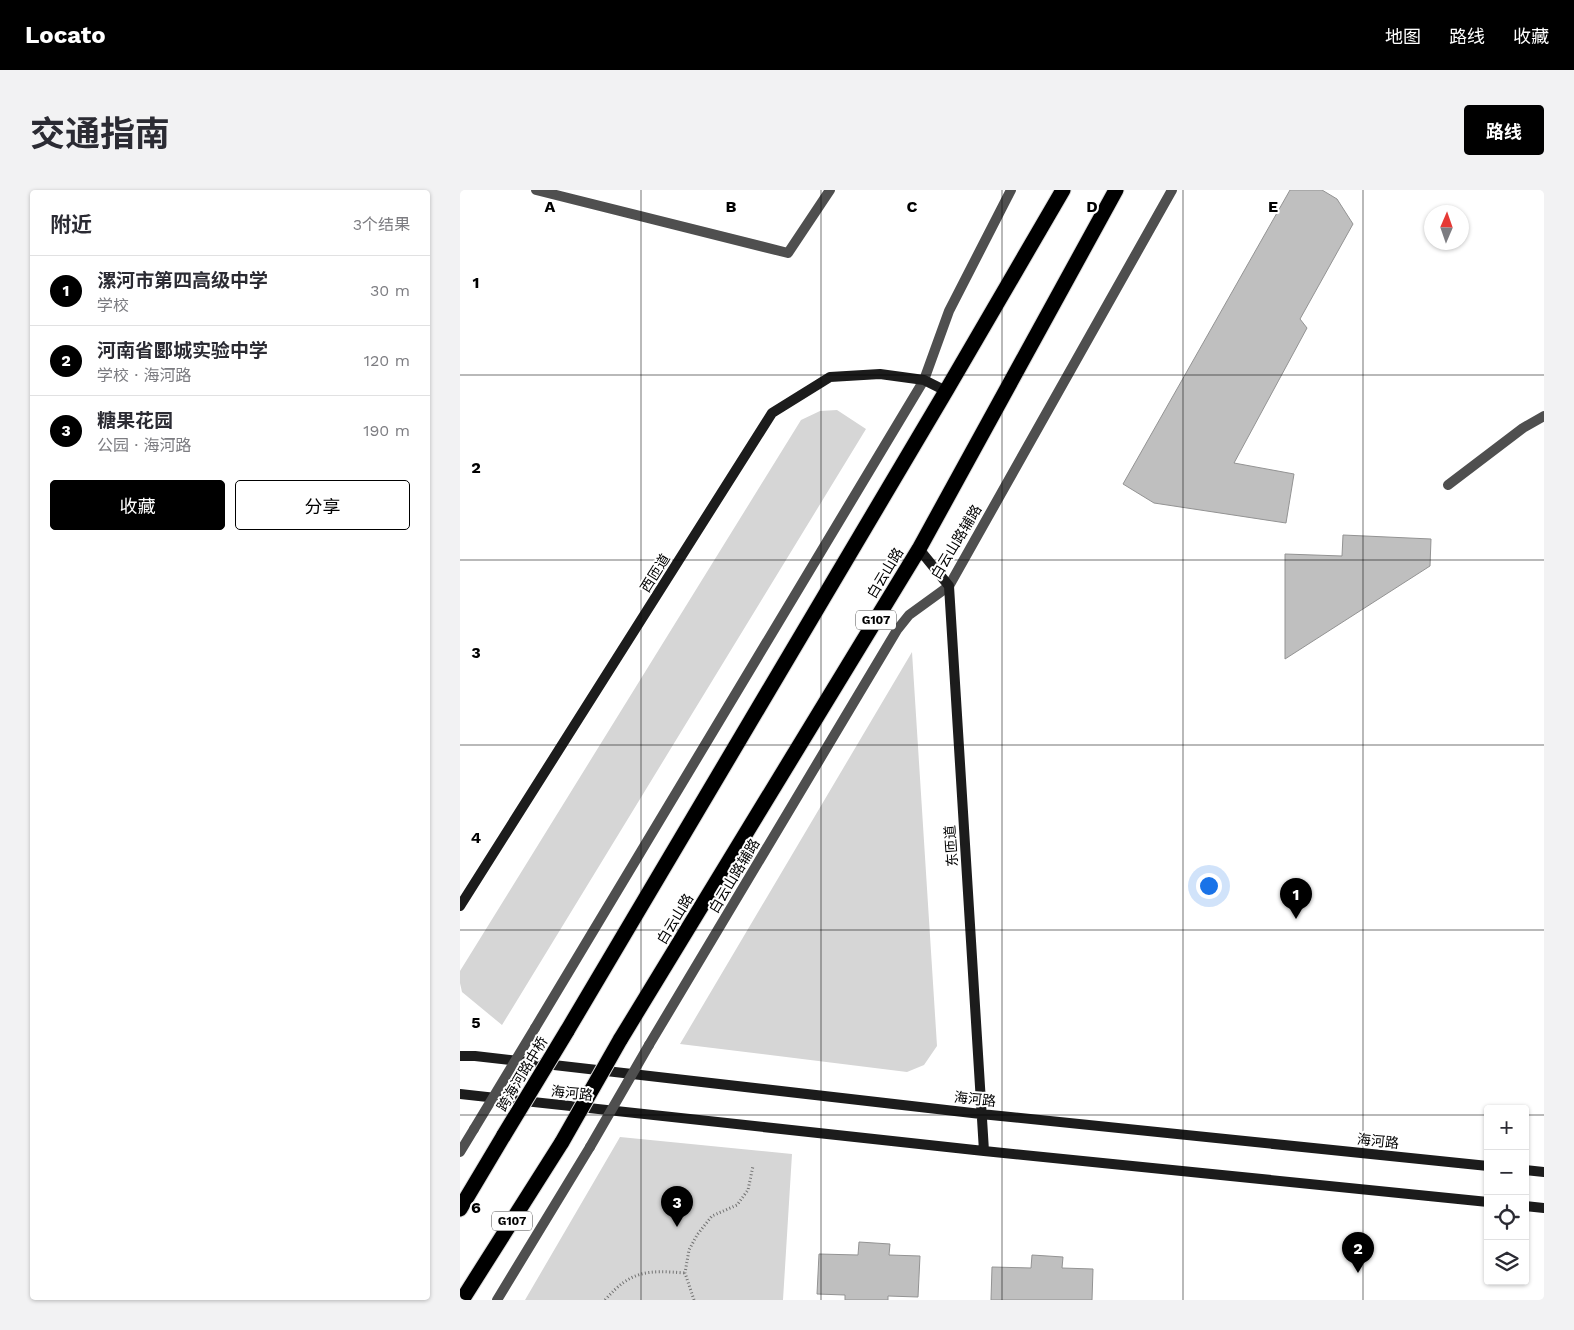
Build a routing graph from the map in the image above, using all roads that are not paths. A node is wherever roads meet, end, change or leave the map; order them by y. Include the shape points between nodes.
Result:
1 (536, 190) edge
2 (830, 190) edge
3 (1011, 190) edge
4 (1063, 190) edge
5 (1116, 190) edge
6 (1172, 190) edge
7 (924, 380) junction
8 (946, 391) junction
9 (1544, 416) edge
10 (1448, 485) dead end
11 (919, 549) junction
12 (949, 586) junction
13 (460, 906) edge
14 (460, 1056) edge
15 (460, 1094) edge
16 (981, 1114) junction
17 (984, 1151) junction
18 (460, 1152) edge
19 (1484, 1166) edge
20 (1529, 1170) edge
21 (1544, 1172) edge
22 (1484, 1202) edge
23 (1529, 1206) edge
24 (1544, 1208) edge
25 (460, 1209) edge
26 (462, 1300) edge
27 (497, 1300) edge

1 - 2 street via 788,253
3 - 7 street via 949,311
4 - 8 highway
5 - 11 highway, 白云山路 / G107
6 - 12 street, 白云山路辅路
7 - 8 street, 西匝道
7 - 13 street, 西匝道 via 880,374 830,377 772,413
7 - 18 street, 跨海河路中桥, bridge
8 - 25 highway, 跨海河路中桥, bridge
9 - 10 street via 1523,428
11 - 12 street
11 - 26 highway, 白云山路 / G107, bridge via 620,1040 562,1142
12 - 16 street, 东匝道
12 - 27 street, 白云山路辅路, bridge via 909,615 897,630
14 - 16 street, 海河路
15 - 17 street, 海河路
16 - 17 street, 东匝道
16 - 19 street, 海河路
17 - 22 street, 海河路
20 - 21 street
23 - 24 street

